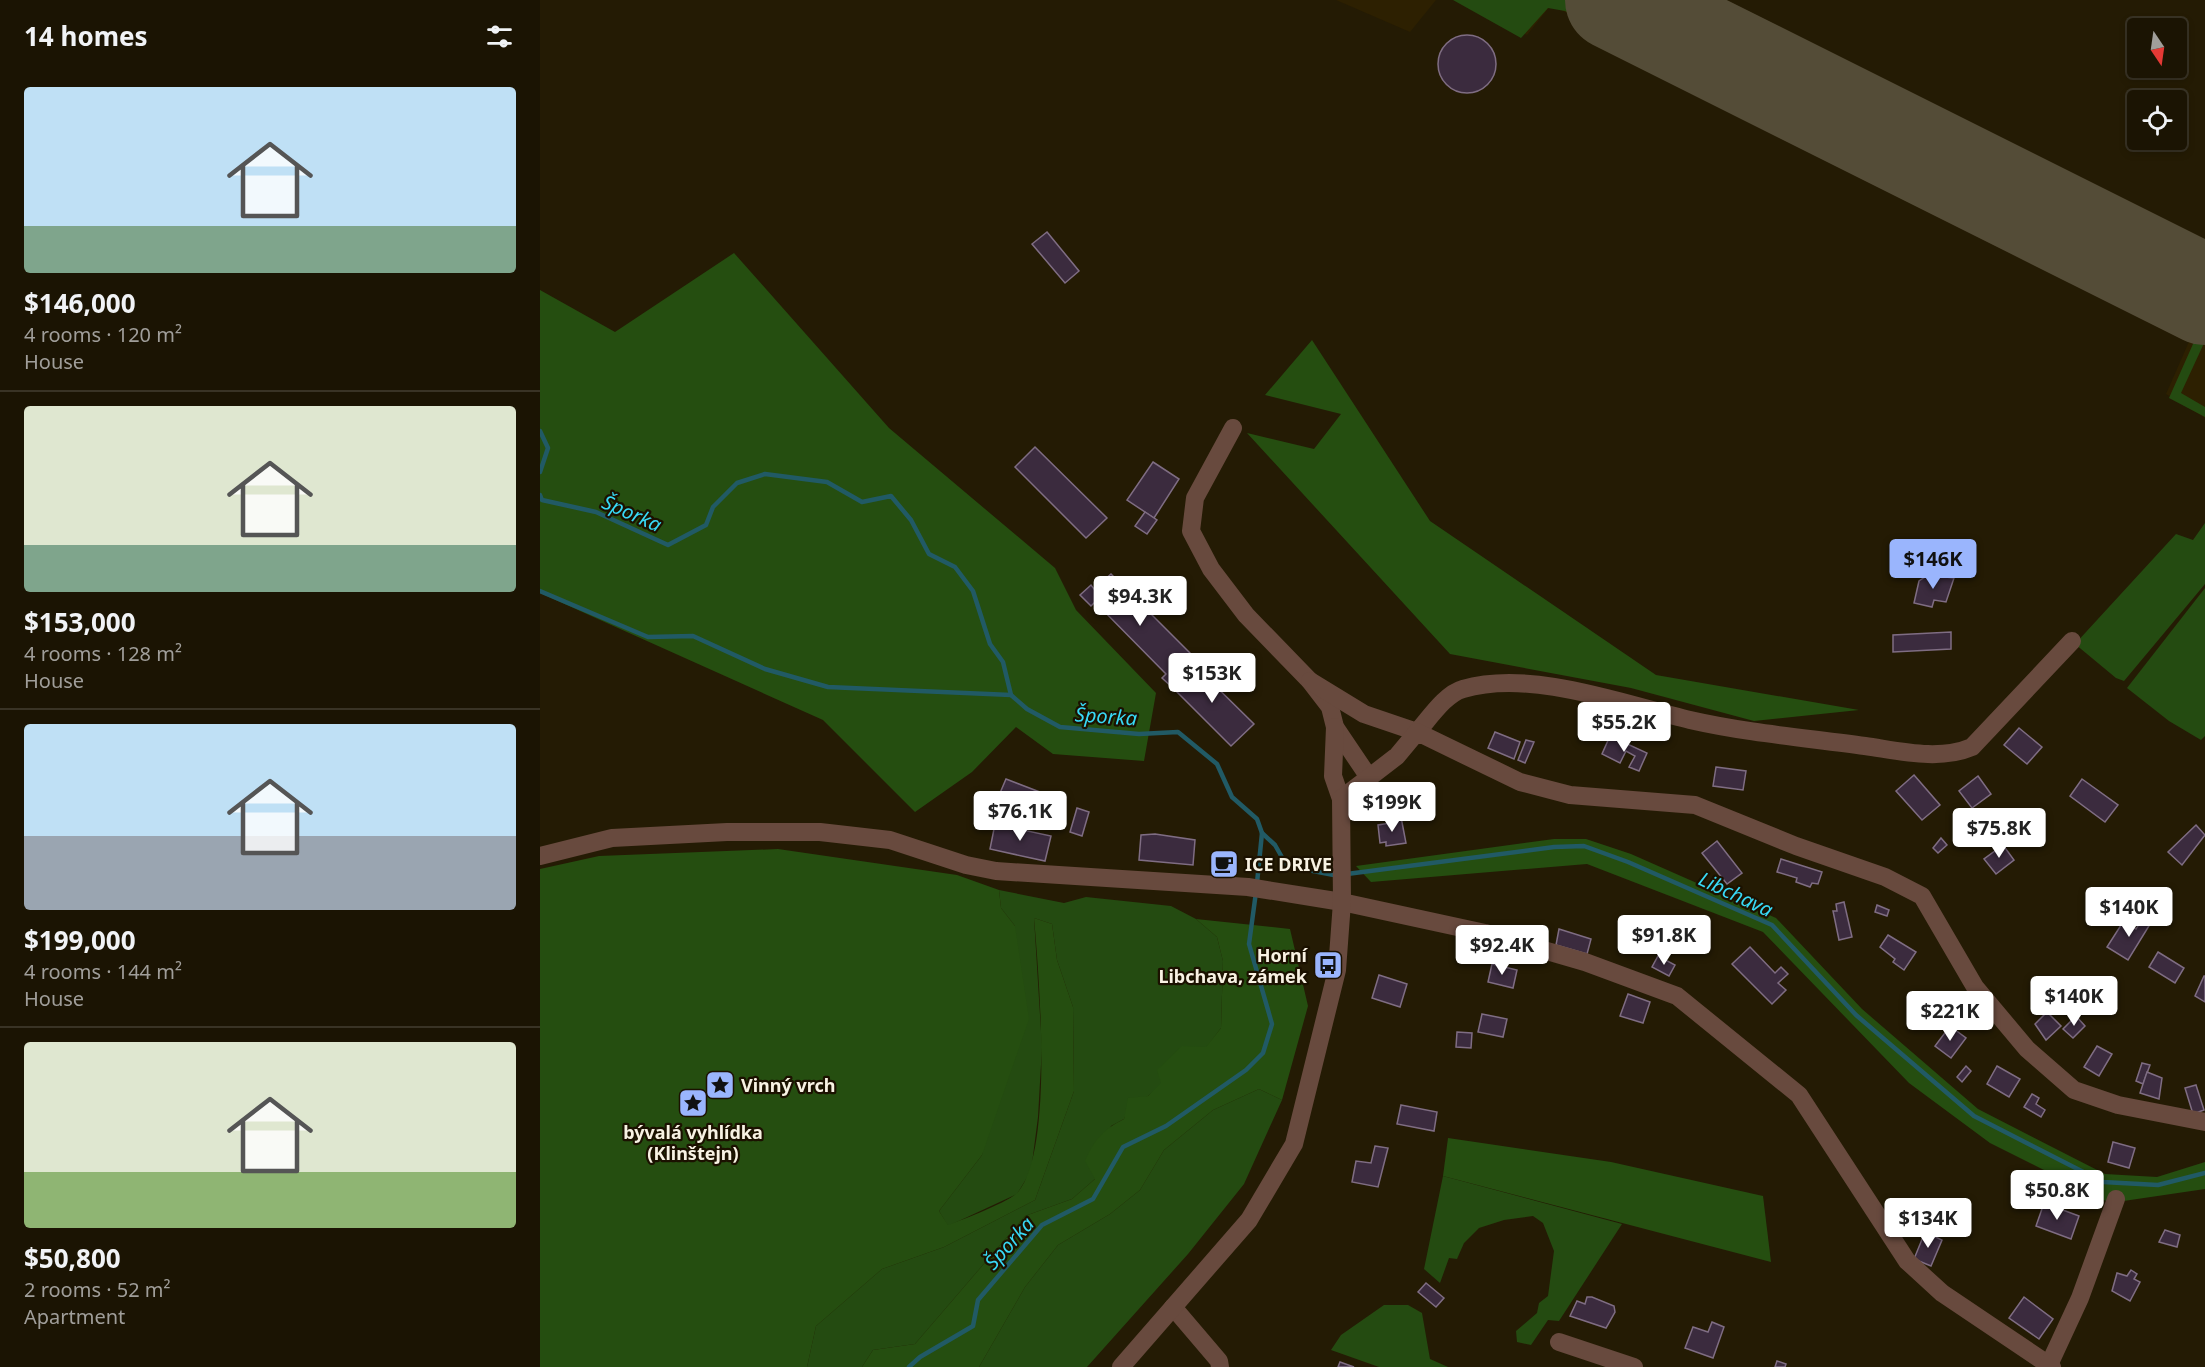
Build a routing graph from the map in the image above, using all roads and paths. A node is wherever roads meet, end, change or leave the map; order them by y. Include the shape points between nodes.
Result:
1 (1233, 428) dead end
2 (2072, 641) dead end
3 (1310, 681) junction
4 (1335, 728) junction
5 (1417, 732) junction
6 (1368, 776) junction
7 (1341, 799) junction
8 (540, 856) edge
9 (1342, 893) junction
10 (2205, 1122) edge
11 (2116, 1199) dead end
12 (1173, 1307) junction
13 (1559, 1342) dead end
14 (2050, 1366) edge
15 (1121, 1367) edge
16 (1220, 1367) edge
17 (1634, 1367) edge

1 - 3 street via 1196,498 1191,531 1211,569 1246,615
2 - 5 street via 1972,747 1954,755 1913,753 1692,720 1609,697 1514,682 1461,689
3 - 4 street via 1329,707
3 - 5 street via 1364,714
4 - 6 street
4 - 7 street via 1333,776
5 - 6 street via 1397,756
5 - 10 street via 1521,782 1570,795 1695,805 1885,877 1922,897 1975,987 2027,1049 2074,1090 2118,1105
6 - 7 street
7 - 9 street
8 - 9 street via 612,838 820,832 890,840 996,871
9 - 12 street via 1337,970 1294,1144 1249,1220
9 - 14 street via 1585,962 1677,996 1799,1095 1907,1261 1942,1293
11 - 14 street
12 - 15 street
12 - 16 street
13 - 17 street

